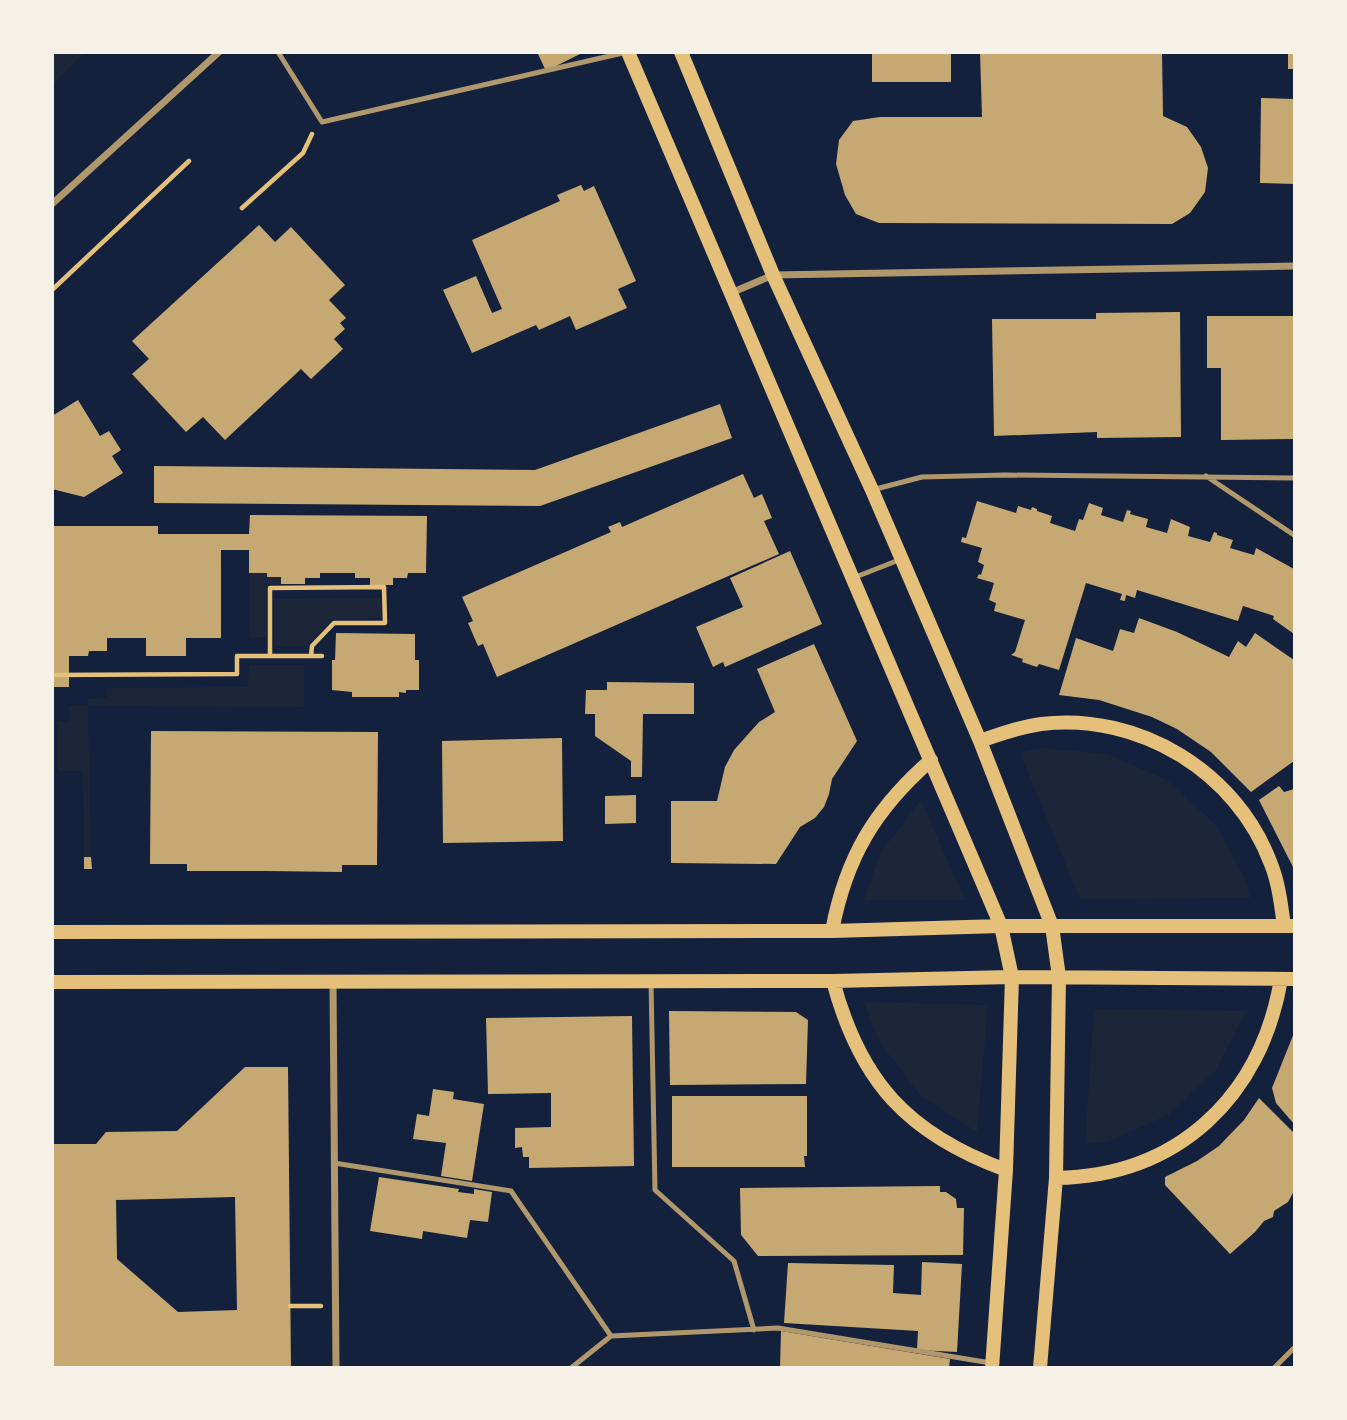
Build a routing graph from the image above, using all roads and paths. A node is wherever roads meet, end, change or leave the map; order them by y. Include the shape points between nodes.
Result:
1 (219, 52) edge
2 (278, 52) edge
3 (628, 52) edge
4 (681, 52) edge
5 (322, 122) junction
6 (189, 161) dead end
7 (52, 204) edge
8 (242, 208) dead end
9 (1294, 266) edge
10 (774, 275) junction
11 (52, 290) edge
12 (731, 293) junction
13 (1206, 477) junction
14 (1294, 478) edge
15 (872, 490) junction
16 (1294, 535) edge
17 (902, 559) junction
18 (853, 578) junction
19 (270, 656) junction
20 (312, 656) junction
21 (322, 656) dead end
22 (52, 675) edge
23 (980, 741) junction
24 (931, 760) junction
25 (1001, 926) junction
26 (1052, 926) junction
27 (1289, 926) edge
28 (832, 931) junction
29 (52, 932) edge
30 (1012, 977) junction
31 (1059, 977) junction
32 (1288, 979) edge
33 (834, 981) junction
34 (52, 982) edge
35 (333, 982) junction
36 (651, 982) junction
37 (334, 1163) junction
38 (1006, 1170) junction
39 (1056, 1178) junction
40 (336, 1305) junction
41 (290, 1307) dead end
42 (754, 1329) junction
43 (611, 1336) junction
44 (1294, 1348) edge
45 (992, 1365) edge
46 (337, 1367) edge
47 (571, 1367) edge
48 (1040, 1367) edge
49 (1273, 1367) edge

1 - 7 street
2 - 5 lane
3 - 5 lane
3 - 12 main road
4 - 10 main road
5 - 8 path via 303,153
6 - 11 path
9 - 10 street
10 - 12 street
10 - 15 main road
12 - 18 main road
13 - 14 lane
13 - 15 lane via 922,477
13 - 16 lane
15 - 17 main road
17 - 18 lane
17 - 23 main road
18 - 24 main road
19 - 20 path
19 - 20 path via 270,588 384,587 385,623 334,623 312,646
19 - 22 path via 237,656 237,674
20 - 21 path
23 - 26 main road
23 - 27 main road via 1042,724 1106,726 1137,734 1194,763 1219,784 1258,835
24 - 25 main road
24 - 28 main road via 894,795 864,836 844,882
25 - 26 main road
25 - 28 main road
25 - 30 main road
26 - 27 main road
26 - 31 main road
28 - 29 main road
30 - 31 main road
30 - 33 main road
30 - 38 main road
31 - 32 main road
31 - 39 main road
32 - 39 main road via 1268,1034 1242,1084 1204,1125 1133,1166 1082,1178
33 - 36 main road
33 - 38 main road via 859,1054 906,1114 936,1138
34 - 35 main road
35 - 36 main road
35 - 37 street
36 - 42 lane via 655,1190 734,1261
37 - 40 street
37 - 43 lane via 511,1191
38 - 45 main road
39 - 48 main road
40 - 41 path
40 - 46 street
42 - 43 lane
42 - 45 lane via 778,1328
43 - 47 lane
44 - 49 lane

